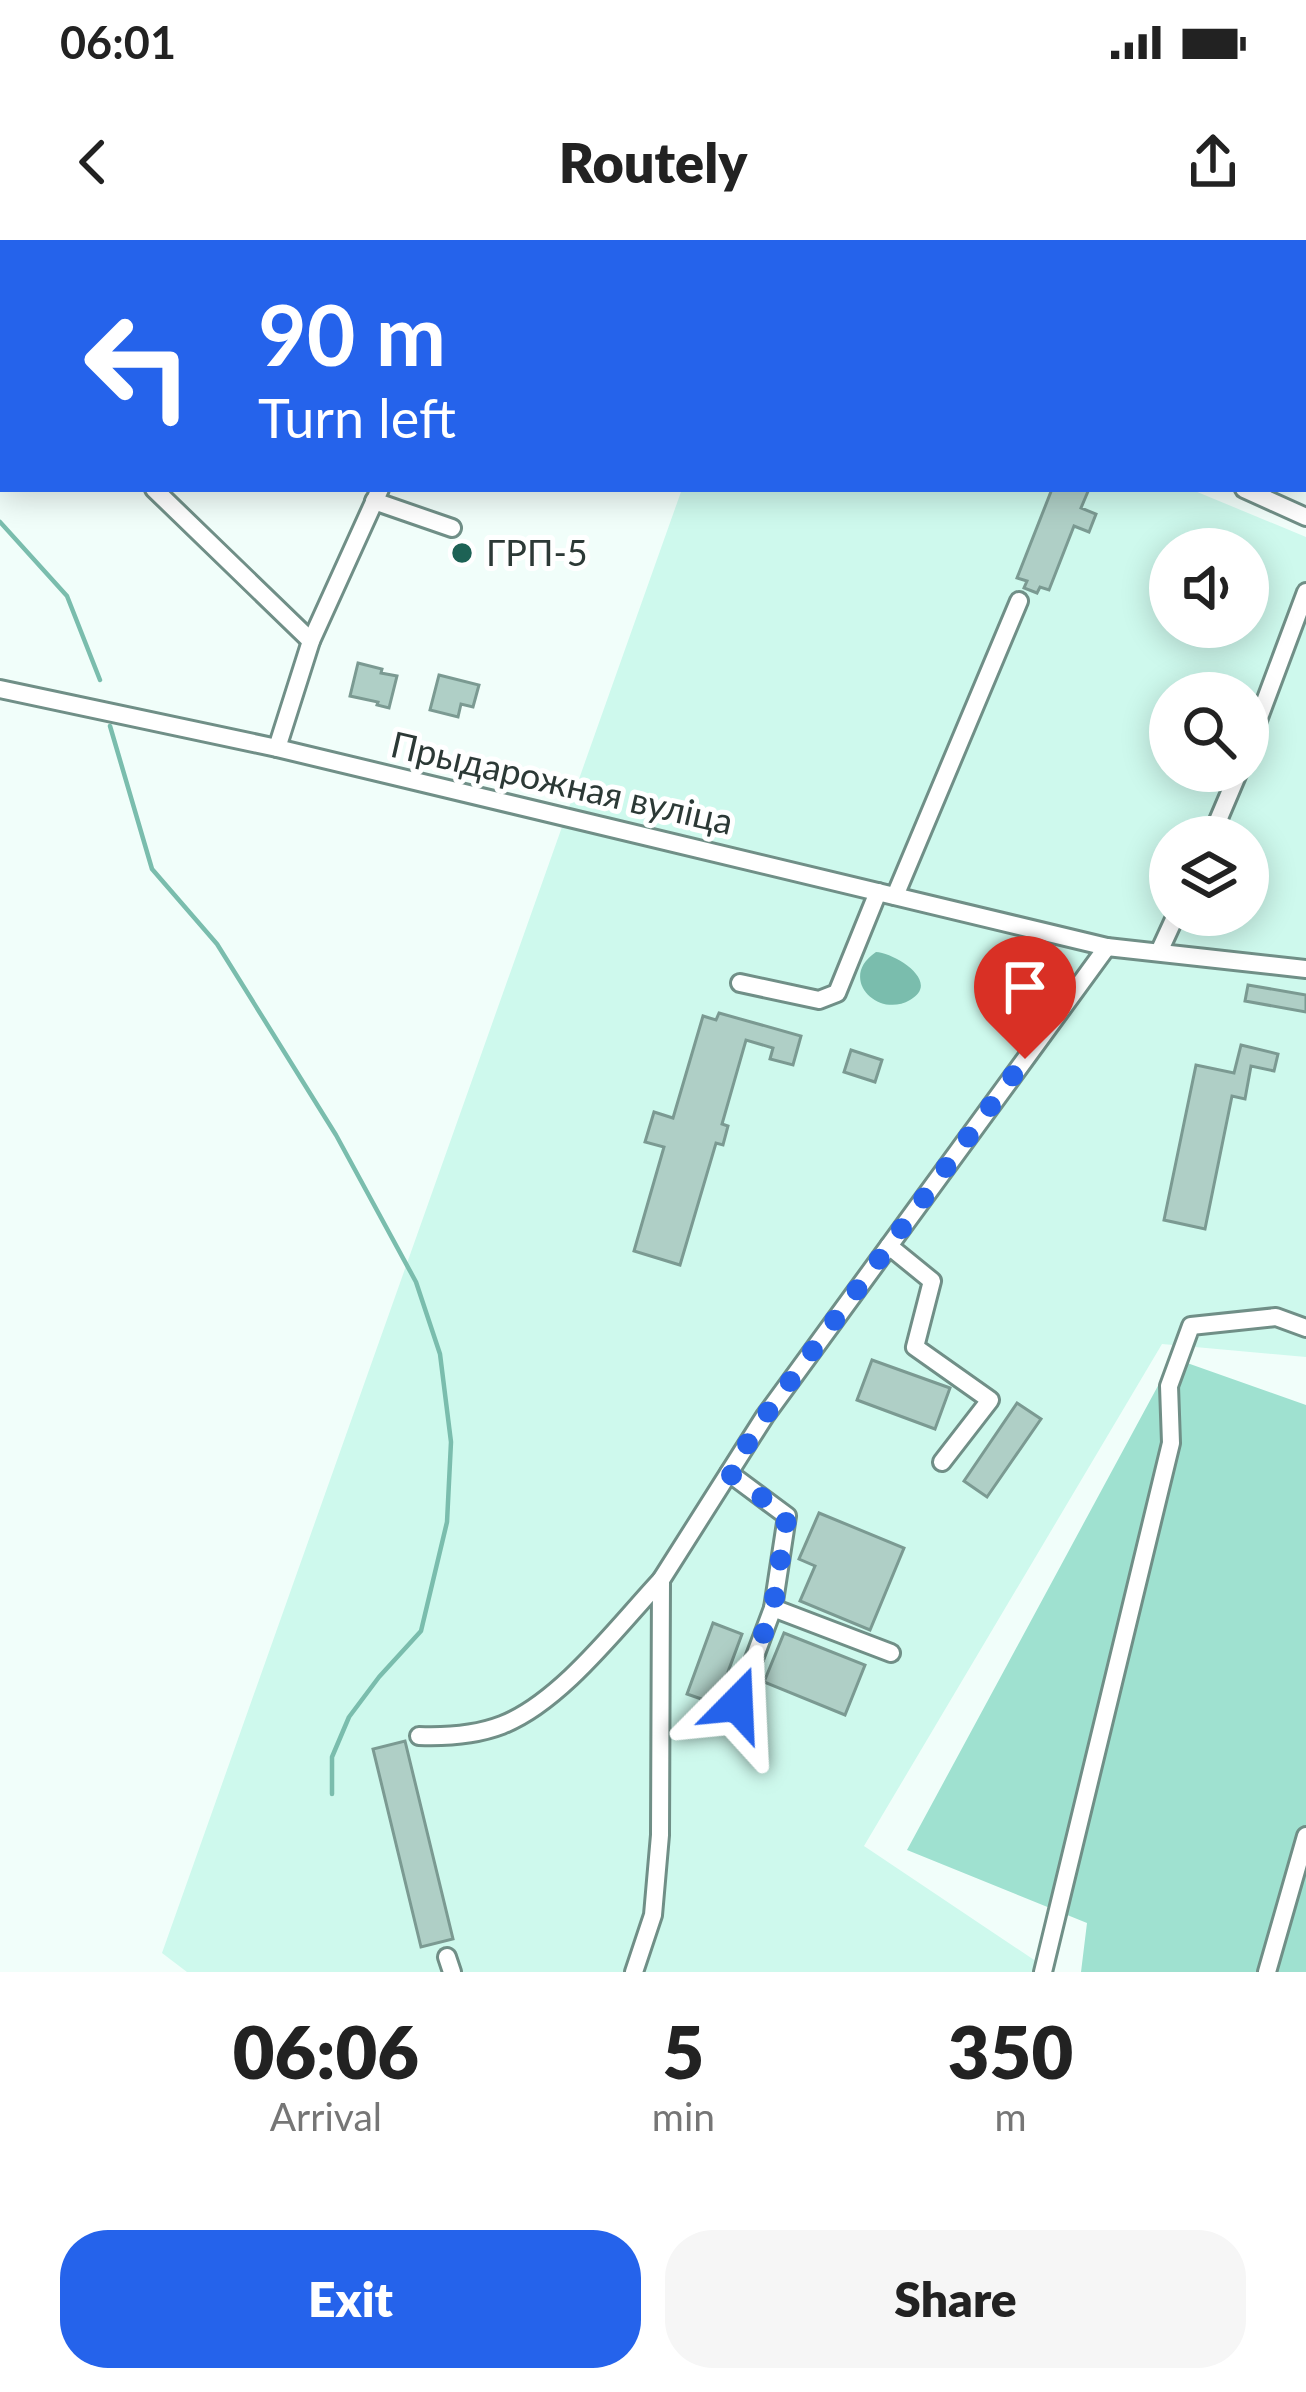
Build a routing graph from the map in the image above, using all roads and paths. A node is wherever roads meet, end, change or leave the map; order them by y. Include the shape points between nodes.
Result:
1 (157, 492) edge
2 (1251, 492) edge
3 (376, 493) edge
4 (1306, 517) edge
5 (452, 528) dead end
6 (1306, 592) edge
7 (1019, 601) dead end
8 (311, 641) junction
9 (0, 689) edge
10 (1269, 691) edge
11 (277, 748) junction
12 (886, 894) junction
13 (1166, 936) edge
14 (1107, 947) junction
15 (1159, 952) junction
16 (1306, 969) edge
17 (740, 982) dead end
18 (889, 1246) junction
19 (1306, 1328) edge
20 (942, 1462) dead end
21 (729, 1473) junction
22 (662, 1580) junction
23 (773, 1608) junction
24 (891, 1653) dead end
25 (737, 1704) dead end
26 (419, 1736) dead end
27 (1306, 1836) edge
28 (634, 1972) edge
29 (1043, 1972) edge
30 (1268, 1972) edge

1 - 8 street
2 - 4 street
3 - 5 street
3 - 8 street
6 - 10 street
7 - 12 street
8 - 11 street
9 - 11 street, Прыдарожная вуліца
11 - 12 street, Прыдарожная вуліца
12 - 14 street, Прыдарожная вуліца
12 - 17 street via 837,993 819,1000
13 - 15 street
14 - 15 street, Прыдарожная вуліца
14 - 18 street
15 - 16 street, Прыдарожная вуліца
18 - 20 street via 932,1281 915,1347 990,1400
18 - 21 street
19 - 29 street via 1276,1317 1191,1326 1169,1386 1171,1443
21 - 22 street
21 - 23 street via 787,1516
22 - 26 street via 535,1706 504,1725
22 - 28 street via 660,1834 653,1915
23 - 24 street
23 - 25 street
27 - 30 street

